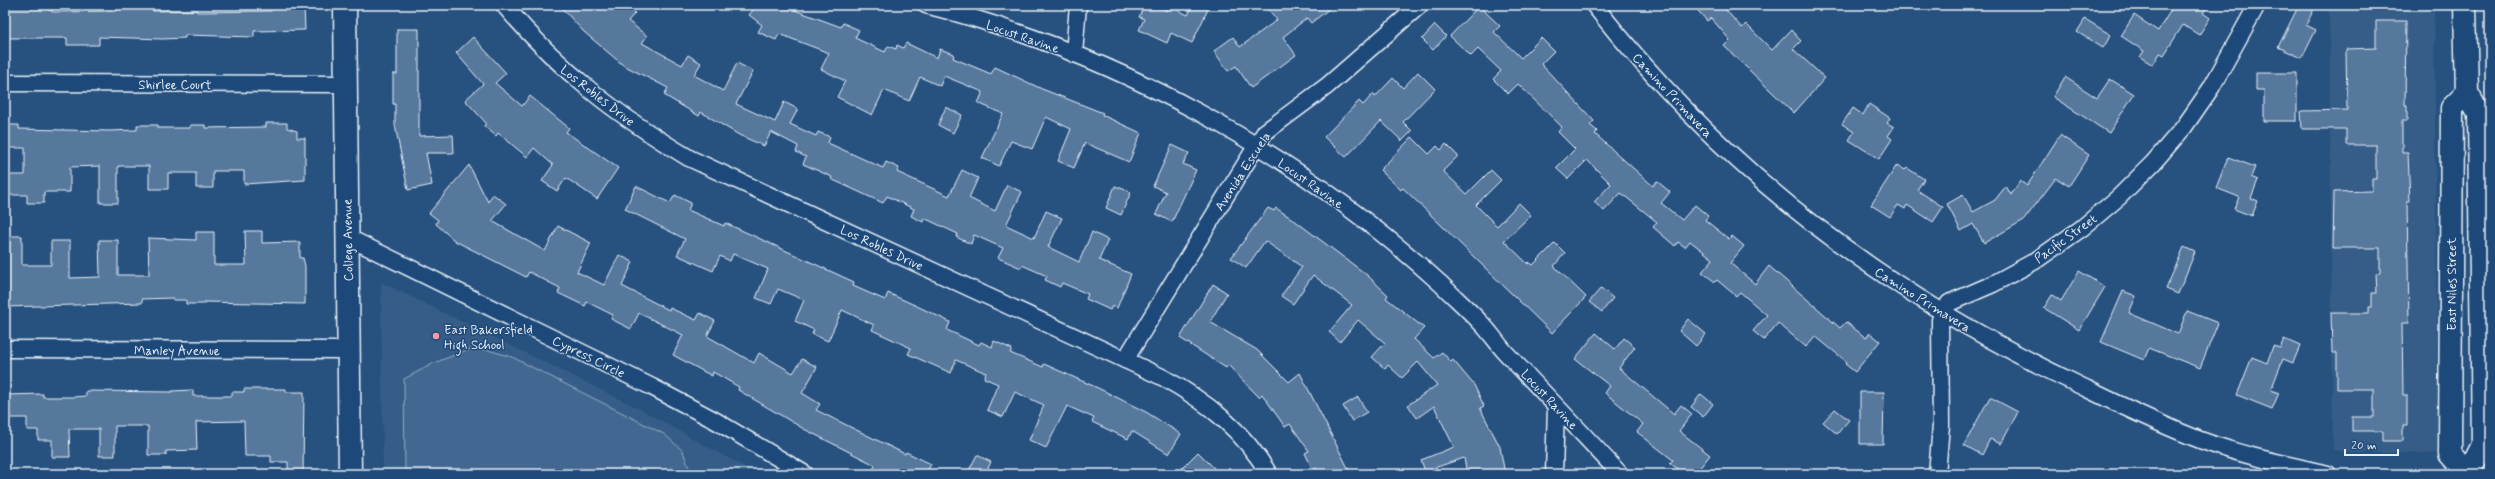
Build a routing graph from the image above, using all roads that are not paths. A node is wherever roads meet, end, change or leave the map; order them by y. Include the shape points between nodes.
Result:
1 (345, 5) edge
2 (504, 5) edge
3 (926, 5) edge
4 (1078, 5) edge
5 (1420, 5) edge
6 (1594, 5) edge
7 (2257, 5) edge
8 (2465, 5) edge
9 (1074, 54) junction
10 (5, 83) edge
11 (346, 84) junction
12 (2467, 93) junction
13 (1256, 146) junction
14 (347, 237) junction
15 (1944, 314) junction
16 (5, 349) edge
17 (348, 350) junction
18 (1125, 360) junction
19 (1556, 406) junction
20 (350, 474) edge
21 (805, 474) edge
22 (1269, 474) edge
23 (1554, 474) edge
24 (1620, 474) edge
25 (1937, 474) edge
26 (2328, 474) edge

1 - 11 main road, College Avenue
2 - 18 street, Los Robles Drive via 556,62 603,103 689,158
3 - 9 street, Locust Ravine via 1014,32
4 - 9 street
5 - 13 street, Avenida Escuela via 1327,86 1265,132
6 - 15 street, Camino Primavera via 1666,90 1772,192 1838,244
7 - 15 street, Pacific Street via 2211,88 2184,127 2153,164 2119,198 2035,261 1993,284 1949,303
8 - 12 main road, East Niles Street
9 - 13 street, Locust Ravine via 1143,84
10 - 11 street, Shirlee Court
11 - 14 main road, College Avenue
12 - 12 main road, East Niles Street via 2452,108 2450,454 2468,474 2483,445 2479,114
13 - 18 street, Avenida Escuela
13 - 19 street, Locust Ravine via 1322,189 1391,241 1481,323
14 - 17 main road, College Avenue
14 - 21 street, Cypress Circle via 652,387 716,421
15 - 25 street, Pacific Street via 1940,320 1941,425
15 - 26 street, Camino Primavera via 2059,376 2157,423 2252,456
16 - 17 street, Manley Avenue
17 - 20 main road, College Avenue
18 - 22 street, Los Robles Drive via 1194,394 1244,438
19 - 23 street
19 - 24 street, Locust Ravine

